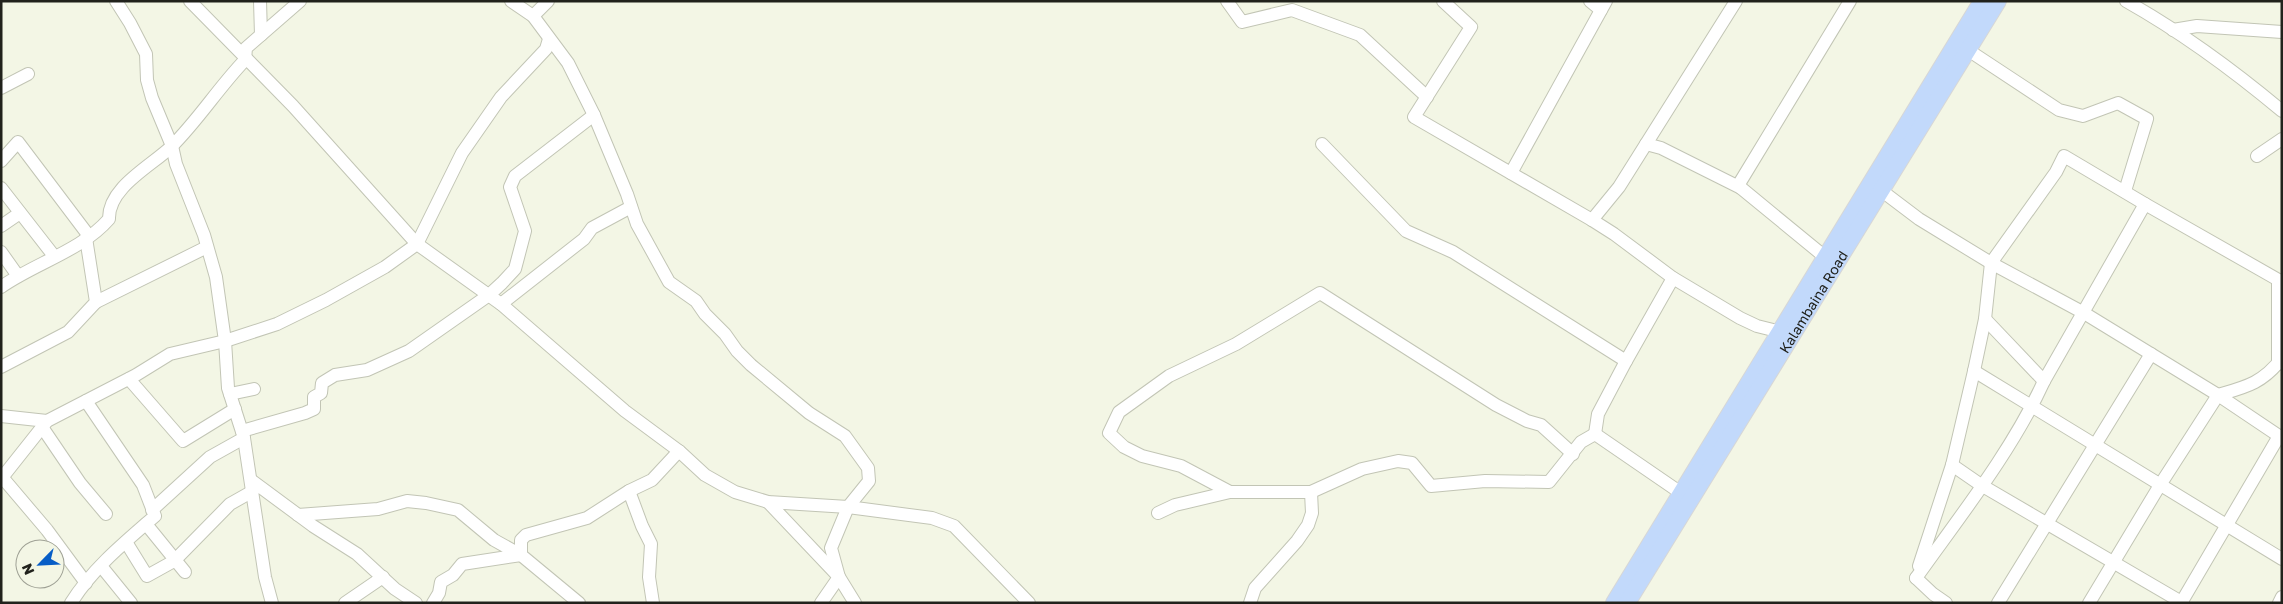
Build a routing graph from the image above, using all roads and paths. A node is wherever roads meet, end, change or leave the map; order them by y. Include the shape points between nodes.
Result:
1 (116, 1) edge
2 (190, 1) edge
3 (260, 1) edge
4 (300, 1) edge
5 (511, 1) edge
6 (548, 1) edge
7 (1227, 1) edge
8 (1443, 1) edge
9 (1590, 1) edge
10 (1736, 1) edge
11 (1850, 1) edge
12 (1998, 1) edge
13 (2126, 1) edge
14 (1979, 2) edge
15 (2144, 5) edge
16 (1604, 6) edge
17 (533, 16) junction
18 (2172, 30) junction
19 (2282, 32) edge
20 (261, 35) junction
21 (549, 39) junction
22 (1968, 50) junction
23 (245, 60) junction
24 (28, 74) dead end
25 (1, 88) edge
26 (1427, 96) junction
27 (2282, 111) edge
28 (594, 115) junction
29 (2282, 139) edge
30 (1322, 144) dead end
31 (1646, 144) junction
32 (172, 146) junction
33 (2257, 156) dead end
34 (1, 161) edge
35 (1511, 173) junction
36 (1, 188) edge
37 (1741, 188) junction
38 (1882, 191) junction
39 (2125, 191) junction
40 (2145, 204) junction
41 (631, 208) junction
42 (20, 213) junction
43 (1592, 220) junction
44 (1, 226) edge
45 (87, 237) junction
46 (416, 244) junction
47 (206, 247) junction
48 (1, 252) edge
49 (54, 256) junction
50 (1825, 257) junction
51 (1991, 263) junction
52 (18, 276) junction
53 (1673, 278) junction
54 (2280, 281) edge
55 (1, 287) edge
56 (489, 295) junction
57 (96, 302) junction
58 (501, 304) junction
59 (2084, 313) junction
60 (1985, 319) junction
61 (1778, 334) junction
62 (225, 341) junction
63 (2151, 354) junction
64 (1626, 361) junction
65 (2280, 361) edge
66 (1, 367) edge
67 (1974, 371) junction
68 (129, 379) junction
69 (2044, 382) junction
70 (254, 390) dead end
71 (230, 394) junction
72 (2218, 395) junction
73 (86, 402) junction
74 (2032, 407) junction
75 (235, 409) junction
76 (1, 416) edge
77 (45, 424) junction
78 (243, 434) junction
79 (1595, 434) junction
80 (2281, 437) edge
81 (2094, 445) junction
82 (679, 451) junction
83 (1573, 454) junction
84 (1952, 465) junction
85 (2, 478) edge
86 (1981, 485) junction
87 (2160, 485) junction
88 (252, 486) junction
89 (629, 491) junction
90 (1230, 492) junction
91 (1311, 492) junction
92 (1681, 493) junction
93 (768, 502) junction
94 (848, 507) junction
95 (152, 510) junction
96 (1158, 513) dead end
97 (106, 514) dead end
98 (298, 515) junction
99 (2047, 523) junction
100 (146, 524) junction
101 (2228, 526) junction
102 (126, 542) junction
103 (521, 555) junction
104 (2282, 558) edge
105 (175, 560) junction
106 (2114, 562) junction
107 (101, 566) junction
108 (185, 572) dead end
109 (383, 577) junction
110 (839, 577) junction
111 (1916, 578) junction
112 (86, 583) junction
113 (2282, 597) edge
114 (1023, 601) edge
115 (2182, 602) edge
116 (71, 603) edge
117 (131, 603) edge
118 (272, 603) edge
119 (345, 603) edge
120 (416, 603) edge
121 (433, 603) edge
122 (579, 603) edge
123 (653, 603) edge
124 (821, 603) edge
125 (855, 603) edge
126 (1250, 603) edge
127 (1614, 603) edge
128 (1627, 603) edge
129 (1946, 603) edge
130 (1998, 603) edge
131 (2089, 603) edge
132 (2279, 603) edge

1 - 32 street via 146,54 152,98
2 - 23 street
3 - 20 street
4 - 20 street
5 - 17 street
6 - 17 street
7 - 26 street via 1242,22 1292,10 1360,35
8 - 26 street via 1472,26
9 - 16 street
10 - 31 street
11 - 37 street via 1739,184
12 - 22 main road, Kalambaina Road
13 - 15 street
14 - 50 main road
15 - 18 street
16 - 35 street
17 - 21 street
18 - 19 street via 2197,26
18 - 27 street via 2243,78
20 - 23 street via 246,48
21 - 28 street via 568,63
21 - 46 street via 546,49 507,90 462,153
22 - 38 main road, Kalambaina Road
22 - 39 street via 2059,110 2083,116 2118,103 2147,119
23 - 32 street
23 - 46 street via 293,106
24 - 25 street
26 - 35 street via 1414,117
28 - 41 street
28 - 56 street via 514,176 510,186 525,231 523,242 515,269
29 - 33 street
30 - 64 street via 1406,232 1453,252
31 - 37 street via 1661,148
31 - 43 street
32 - 45 street via 136,174 109,209 109,219
32 - 47 street
34 - 45 street via 18,142
35 - 43 street
36 - 42 street
37 - 50 street
38 - 51 street via 1919,219
38 - 128 main road, Kalambaina Road
39 - 40 street
39 - 51 street via 2064,156
40 - 54 street
40 - 59 street
41 - 58 street via 592,228 584,239
41 - 94 street via 669,282 696,301 751,365 809,413 845,436 859,453 868,468 869,481
42 - 44 street
42 - 49 street
43 - 53 street
45 - 49 street
45 - 57 street
46 - 56 street
46 - 62 street via 385,267 326,300 277,324
47 - 57 street
47 - 62 street via 216,277
48 - 52 street
49 - 52 street
50 - 61 main road
51 - 59 street
51 - 60 street
52 - 55 street
53 - 61 street via 1740,318
53 - 64 street
54 - 65 street
56 - 58 street
56 - 78 street via 409,351 367,370 335,375 322,383 321,394 314,397 314,409 306,414
57 - 66 street via 68,332
58 - 82 street via 625,412
59 - 63 street
59 - 69 street
60 - 67 street
60 - 69 street
61 - 92 main road
62 - 68 street via 170,354
62 - 71 street
63 - 72 street
63 - 81 street
64 - 79 street via 1598,414
65 - 72 street via 2262,380
67 - 74 street
67 - 84 street
68 - 73 street
68 - 75 street via 183,441
69 - 74 street
70 - 71 street
71 - 75 street
72 - 80 street
72 - 87 street
73 - 77 street
73 - 95 street via 143,485
74 - 81 street
74 - 86 street
75 - 78 street
76 - 77 street
77 - 85 street
77 - 97 street via 80,483
78 - 88 street
78 - 95 street via 210,458
79 - 83 street via 1581,442
79 - 92 street
80 - 101 street
81 - 87 street
81 - 99 street
82 - 89 street via 652,480
82 - 93 street via 721,485
83 - 90 street via 1540,425 1496,405 1320,293 1236,344 1169,376 1119,412 1109,433 1124,447 1142,456 1181,466
83 - 91 street via 1549,482 1485,481 1431,486 1412,463 1398,461 1362,469
84 - 86 street
84 - 111 street
85 - 112 street via 47,530
86 - 99 street
86 - 111 street
87 - 101 street
87 - 106 street
88 - 98 street
88 - 105 street
88 - 118 street
89 - 103 street via 587,518 526,535 520,544
89 - 123 street via 651,544 649,577
90 - 91 street
90 - 96 street via 1174,505
91 - 126 street via 1312,514 1308,525 1255,588
92 - 127 main road
93 - 94 street
93 - 110 street
94 - 110 street via 831,548
94 - 114 street via 932,518 954,526
95 - 100 street via 155,516
98 - 103 street via 378,509 407,501 426,503 458,510 494,540
98 - 109 street via 357,554
99 - 106 street
99 - 130 street
100 - 102 street
100 - 105 street
101 - 104 street
101 - 115 street
102 - 105 street via 147,576
102 - 107 street
103 - 121 street via 462,564 441,582
103 - 122 street
105 - 108 street
106 - 115 street
106 - 131 street
107 - 112 street
107 - 117 street
109 - 119 street
109 - 120 street
110 - 124 street
110 - 125 street
111 - 129 street
112 - 116 street
113 - 132 street

